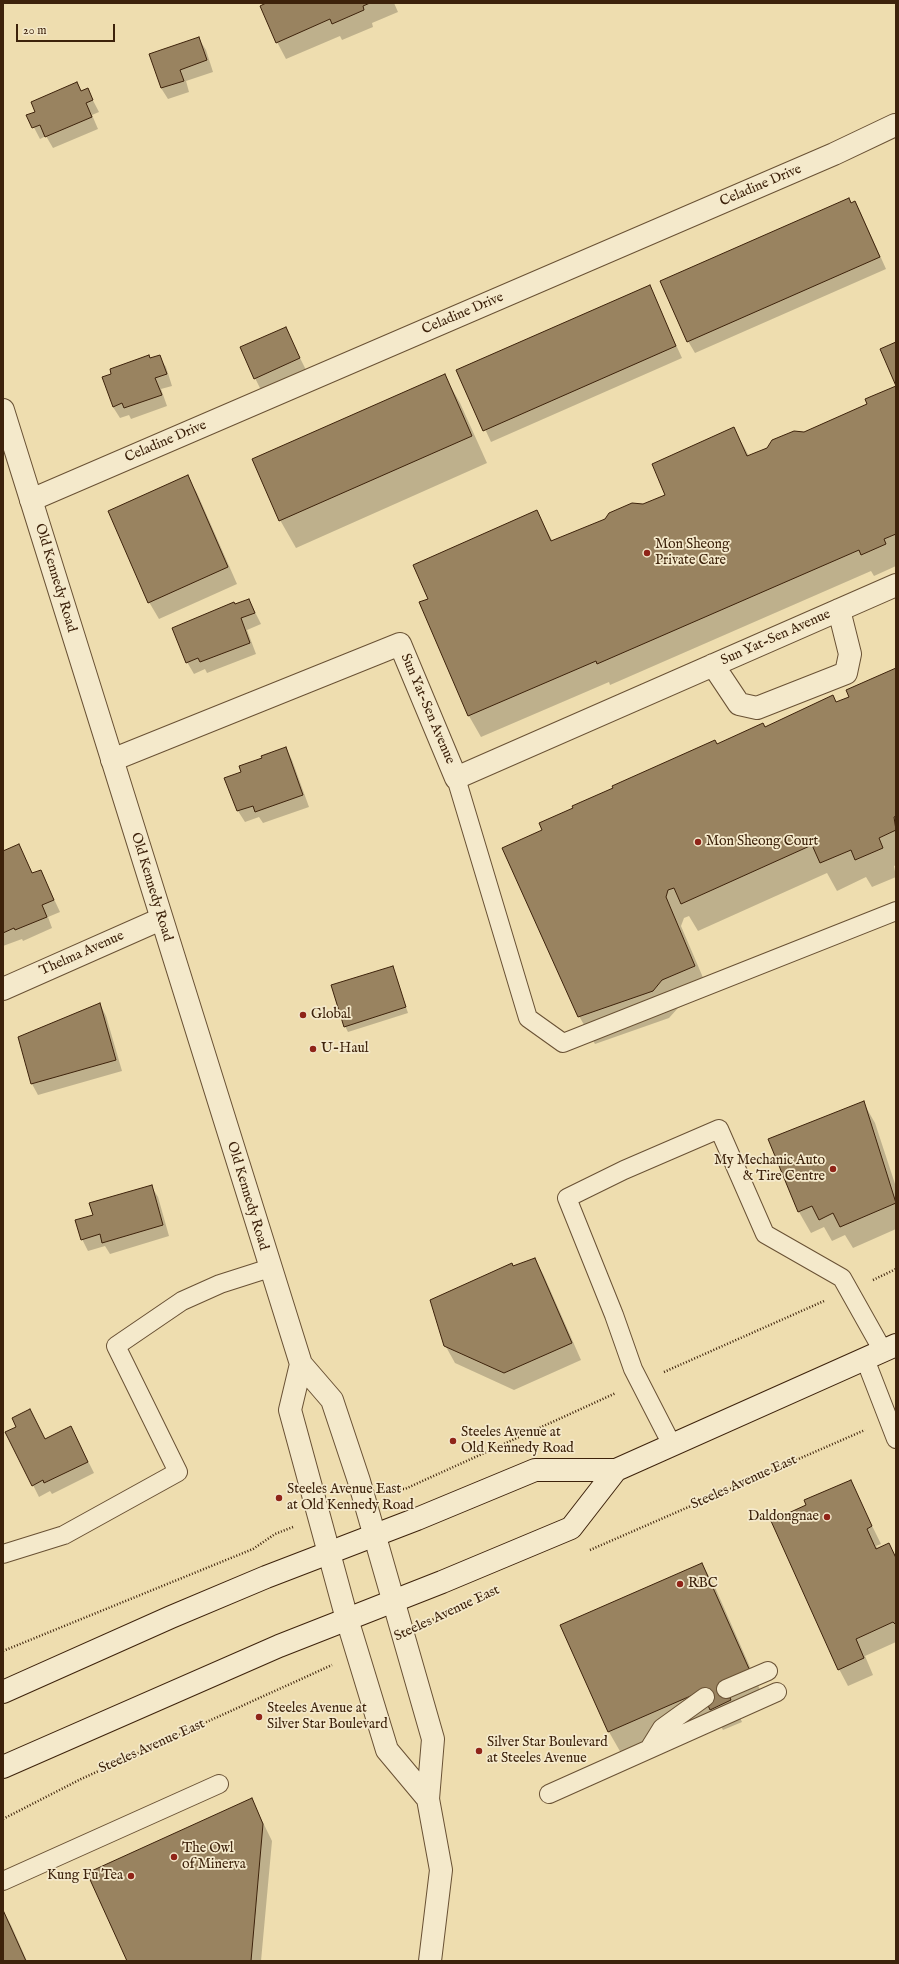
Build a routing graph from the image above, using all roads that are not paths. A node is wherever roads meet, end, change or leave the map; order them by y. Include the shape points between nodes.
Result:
1 (895, 125) dead end
2 (3, 410) edge
3 (31, 500) junction
4 (896, 585) edge
5 (839, 610) junction
6 (714, 665) junction
7 (112, 760) junction
8 (456, 778) junction
9 (896, 911) edge
10 (161, 919) junction
11 (3, 989) edge
12 (270, 1268) junction
13 (881, 1352) edge
14 (300, 1364) junction
15 (896, 1439) edge
16 (672, 1446) junction
17 (616, 1470) junction
18 (374, 1536) junction
19 (330, 1553) junction
20 (3, 1554) edge
21 (392, 1601) junction
22 (347, 1619) junction
23 (768, 1671) dead end
24 (726, 1689) dead end
25 (3, 1692) edge
26 (778, 1692) dead end
27 (704, 1697) dead end
28 (649, 1749) junction
29 (3, 1767) edge
30 (219, 1784) dead end
31 (549, 1794) dead end
32 (428, 1799) junction
33 (3, 1881) edge
34 (430, 1961) edge

1 - 3 street, Celadine Drive via 826,158
2 - 3 street, Old Kennedy Road
3 - 7 street, Old Kennedy Road
4 - 5 street, Sun Yat-Sen Avenue
5 - 6 street, Sun Yat-Sen Avenue
5 - 6 street, Sun Yat-Sen Avenue via 850,654 846,673 757,708 739,704
6 - 8 street, Sun Yat-Sen Avenue
7 - 8 street, Sun Yat-Sen Avenue via 400,644
7 - 10 street, Old Kennedy Road
8 - 9 lane via 528,1018 564,1043
10 - 11 street, Thelma Avenue
10 - 12 street, Old Kennedy Road
12 - 14 street, Old Kennedy Road
12 - 20 lane via 220,1284 182,1301 116,1346 178,1472 64,1535
13 - 15 lane via 889,1420
13 - 16 street
13 - 16 lane via 842,1278 765,1234 719,1129 624,1170 567,1198 639,1383
14 - 18 street, Old Kennedy Road via 332,1400
14 - 19 street, Old Kennedy Road via 290,1410
16 - 17 street
17 - 18 street via 535,1470
17 - 21 street via 571,1528
18 - 19 street
18 - 21 street, Old Kennedy Road
19 - 22 street, Old Kennedy Road
19 - 25 street via 171,1617
21 - 22 street
21 - 32 street, Old Kennedy Road via 433,1739
22 - 29 street via 279,1646
22 - 32 street, Old Kennedy Road via 387,1750
23 - 24 lane
26 - 28 lane
27 - 28 lane via 662,1728
28 - 31 lane
30 - 33 lane
32 - 34 street via 441,1870

